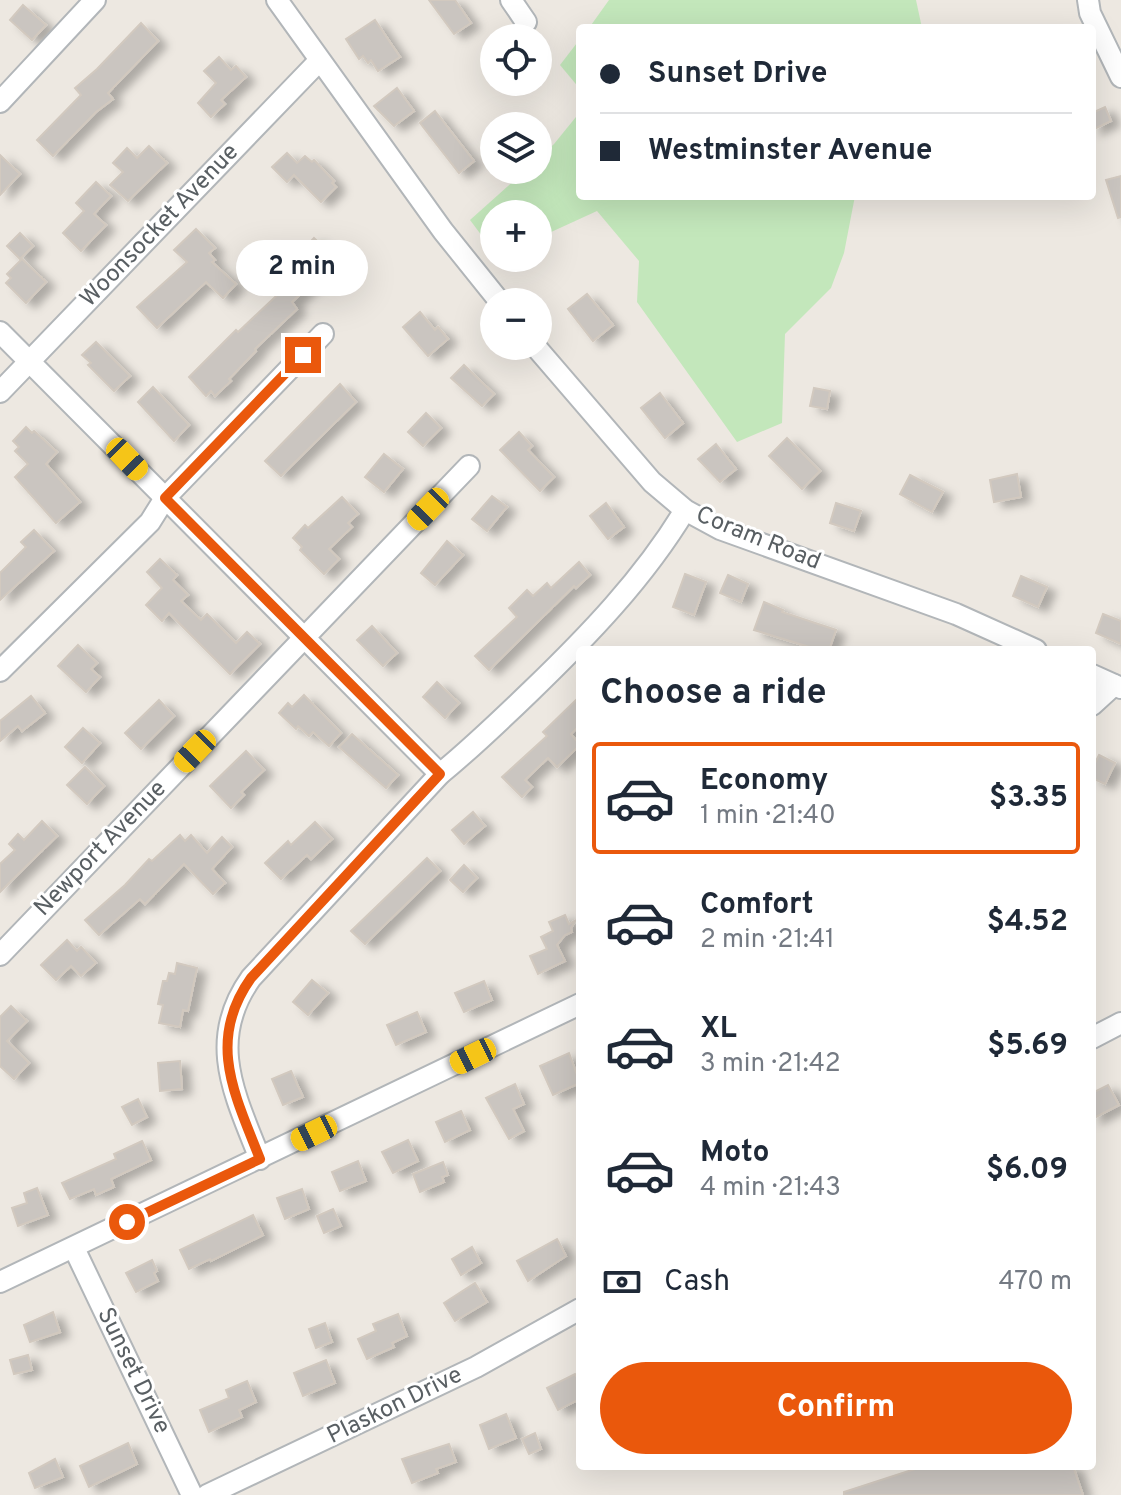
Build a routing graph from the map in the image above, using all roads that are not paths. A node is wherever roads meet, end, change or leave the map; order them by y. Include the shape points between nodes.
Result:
1 (95, 0) edge
2 (277, 0) edge
3 (511, 0) edge
4 (1088, 0) edge
5 (526, 22) dead end
6 (1095, 24) edge
7 (1096, 25) edge
8 (319, 61) junction
9 (1121, 77) edge
10 (0, 102) edge
11 (489, 288) edge
12 (0, 332) edge
13 (323, 334) dead end
14 (547, 360) edge
15 (31, 361) junction
16 (0, 392) edge
17 (469, 466) dead end
18 (165, 498) junction
19 (685, 510) junction
20 (304, 637) junction
21 (578, 646) edge
22 (1027, 646) edge
23 (576, 648) edge
24 (0, 671) edge
25 (1096, 677) edge
26 (1118, 686) edge
27 (1096, 702) edge
28 (440, 774) junction
29 (0, 955) edge
30 (576, 1006) edge
31 (1121, 1023) edge
32 (1096, 1036) edge
33 (260, 1159) junction
34 (74, 1248) junction
35 (0, 1282) edge
36 (576, 1311) edge
37 (192, 1495) edge
38 (207, 1495) edge

1 - 10 street
2 - 8 street
3 - 5 street
4 - 6 street
7 - 9 street
8 - 11 street
8 - 15 street, Woonsocket Avenue
12 - 15 street
13 - 18 street
14 - 19 street, Coram Road via 652,482
15 - 16 street, Woonsocket Avenue
15 - 18 street
17 - 20 street, Newport Avenue
18 - 20 street
18 - 24 street via 150,522
19 - 21 street via 640,574
19 - 22 street, Coram Road via 720,529 956,614
20 - 28 street
20 - 29 street, Newport Avenue
23 - 28 street
25 - 26 street
26 - 27 street
28 - 33 street via 239,995 226,1054 233,1089
30 - 33 street
31 - 32 street
33 - 34 street
34 - 35 street
34 - 37 street, Sunset Drive
36 - 38 street, Plaskon Drive via 476,1367

